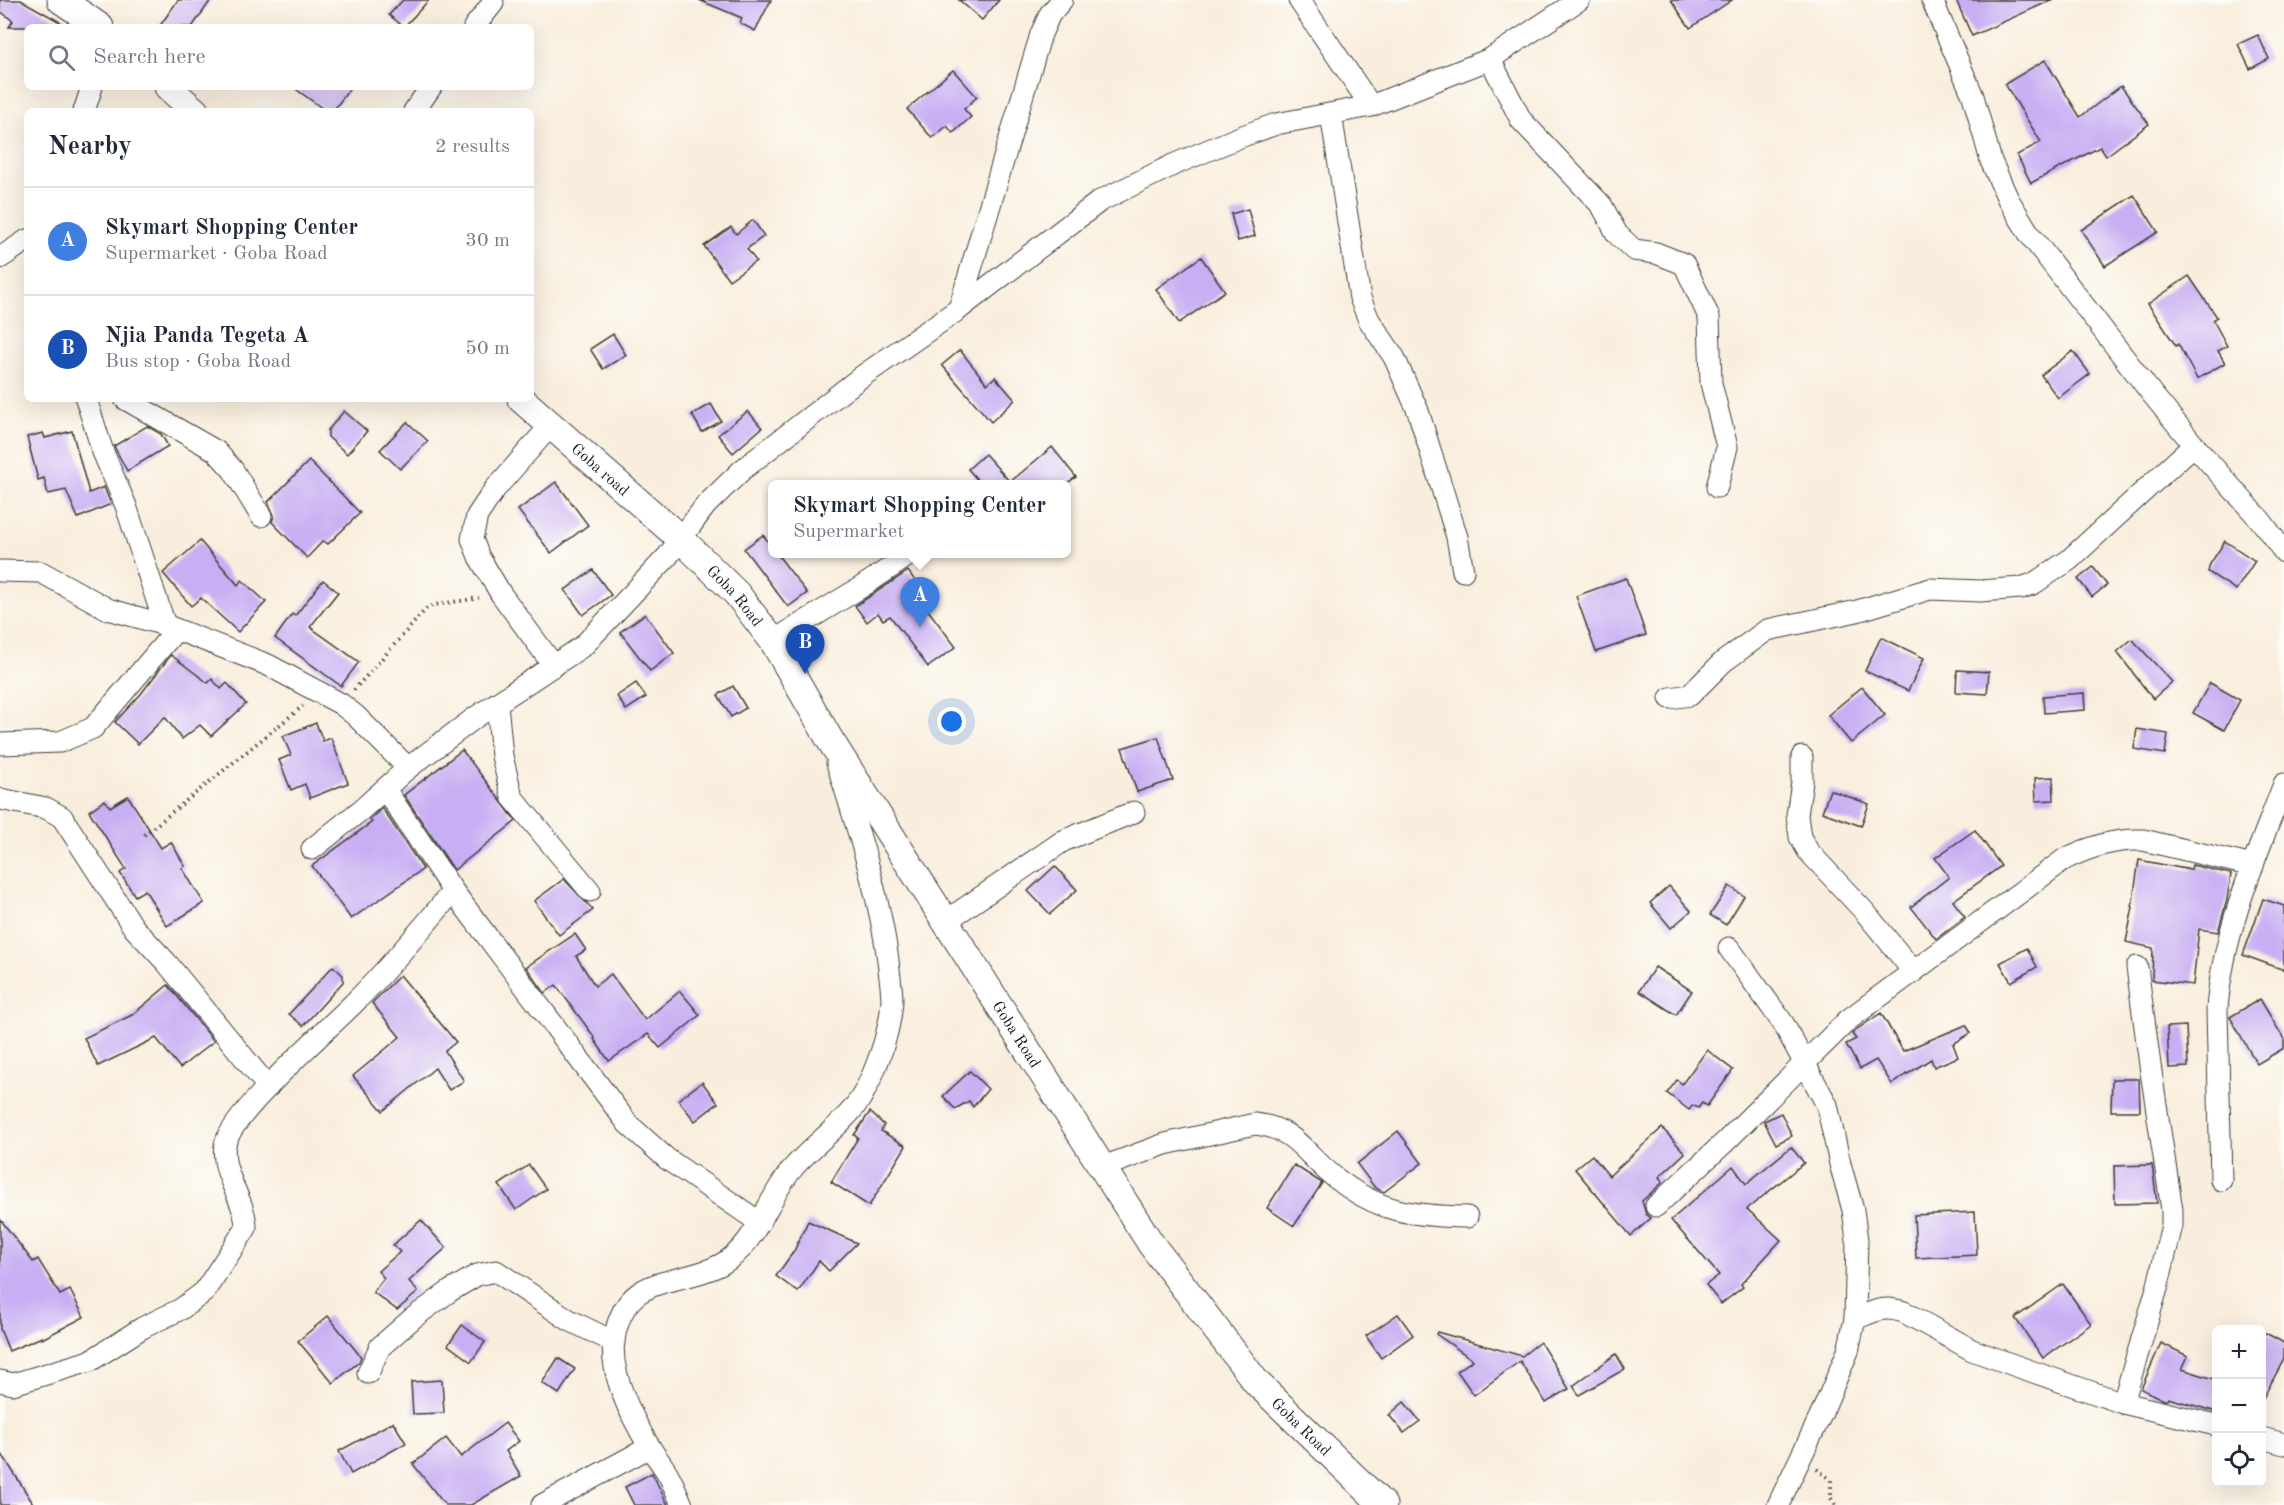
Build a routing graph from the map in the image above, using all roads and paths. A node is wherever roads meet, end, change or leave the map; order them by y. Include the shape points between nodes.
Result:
1 (61, 0) edge
2 (1062, 0) edge
3 (1299, 0) edge
4 (1579, 0) edge
5 (1932, 0) edge
6 (493, 3) dead end
7 (96, 24) edge
8 (476, 24) edge
9 (1490, 59) junction
10 (91, 90) edge
11 (171, 90) edge
12 (429, 90) edge
13 (1371, 106) junction
14 (85, 108) edge
15 (192, 108) edge
16 (416, 108) edge
17 (1331, 114) junction
18 (24, 242) edge
19 (0, 258) edge
20 (959, 309) junction
21 (87, 402) edge
22 (130, 402) edge
23 (524, 402) edge
24 (551, 425) junction
25 (2194, 445) junction
26 (1717, 487) dead end
27 (261, 516) dead end
28 (682, 540) junction
29 (2284, 552) edge
30 (905, 558) edge
31 (0, 570) edge
32 (1463, 570) dead end
33 (501, 594) junction
34 (170, 628) junction
35 (773, 641) junction
36 (554, 666) junction
37 (320, 691) junction
38 (1670, 698) dead end
39 (497, 703) junction
40 (341, 704) junction
41 (830, 740) junction
42 (0, 744) edge
43 (1802, 757) dead end
44 (408, 768) junction
45 (2284, 784) edge
46 (385, 789) junction
47 (0, 799) edge
48 (1134, 812) dead end
49 (144, 835) dead end
50 (312, 849) dead end
51 (2253, 866) junction
52 (453, 891) junction
53 (590, 891) dead end
54 (946, 921) junction
55 (1729, 948) dead end
56 (2137, 967) dead end
57 (1914, 972) junction
58 (1804, 1061) junction
59 (268, 1087) junction
60 (1103, 1167) junction
61 (2221, 1180) dead end
62 (1656, 1206) dead end
63 (1467, 1217) dead end
64 (759, 1222) junction
65 (1855, 1319) junction
66 (614, 1342) junction
67 (368, 1373) dead end
68 (0, 1381) edge
69 (2123, 1402) junction
70 (2212, 1424) edge
71 (2266, 1439) edge
72 (2284, 1444) edge
73 (650, 1447) junction
74 (1801, 1458) junction
75 (542, 1505) edge
76 (682, 1505) edge
77 (1383, 1505) edge
78 (1778, 1505) edge
79 (1835, 1505) edge

1 - 7 main road
2 - 20 street via 1041,34
3 - 13 street
4 - 9 street
5 - 25 street via 1973,96 1991,161 2008,199 2030,236
6 - 8 street
9 - 13 street
9 - 26 street via 1521,120 1602,206 1617,234 1634,250 1656,253 1684,264 1709,317 1711,383 1727,447
10 - 14 street
11 - 15 main road
12 - 16 street
13 - 17 street
17 - 20 street via 1276,124 1123,188 1080,215
17 - 32 street via 1360,298 1369,320 1394,357 1418,411 1457,537
18 - 19 street
20 - 28 street via 861,377 742,470 706,505
21 - 34 street via 102,452
22 - 27 street via 216,450
23 - 24 main road, Goba road
24 - 28 main road, Goba road
24 - 33 street via 495,489 477,516 474,547
25 - 29 street
25 - 38 street via 2092,541 2033,584 1980,591 1930,589 1857,611 1767,630 1723,662 1690,695
28 - 35 main road, Goba Road via 737,594
28 - 36 street via 583,646
30 - 35 street
31 - 34 street via 41,572 108,609
33 - 36 street
33 - 40 path via 426,609
34 - 37 street via 268,665
34 - 42 street via 93,728 60,742
35 - 41 main road, Goba Road
36 - 39 street
37 - 40 street
37 - 49 path
39 - 44 street
39 - 53 street via 502,756 512,797
40 - 44 street
41 - 54 main road, Goba Road
41 - 64 street via 885,936 890,1013 872,1076 861,1097 793,1167
43 - 57 street via 1797,815 1800,837
44 - 46 street
45 - 51 street
46 - 50 street
46 - 52 street
47 - 59 street via 46,808 62,818 134,928
48 - 54 street via 1063,841
51 - 57 street via 2142,840 2103,843 2055,866
51 - 61 street via 2219,981
52 - 59 street via 370,986
52 - 64 street via 628,1124 668,1159
54 - 60 main road, Goba Road
55 - 58 street via 1763,993
56 - 69 street via 2172,1225
57 - 58 street via 1848,1020
58 - 62 street
58 - 65 street via 1827,1106 1853,1210 1857,1240
59 - 68 street via 226,1140 226,1165 246,1228 204,1292 90,1361 13,1384
60 - 63 street via 1165,1144 1254,1124 1268,1125 1289,1134 1333,1176 1378,1205 1404,1213
60 - 77 main road, Goba Road via 1151,1244 1257,1383
64 - 66 street via 728,1260 713,1268 659,1282 634,1297 627,1305
65 - 69 street via 1882,1308 1904,1312 1972,1350
65 - 74 street via 1848,1351
66 - 67 street via 568,1320 496,1271 477,1275 413,1318 380,1347
66 - 73 street via 615,1365 623,1392
69 - 70 street
71 - 72 street
73 - 75 street
73 - 76 street
74 - 78 street
74 - 79 path via 1829,1478

